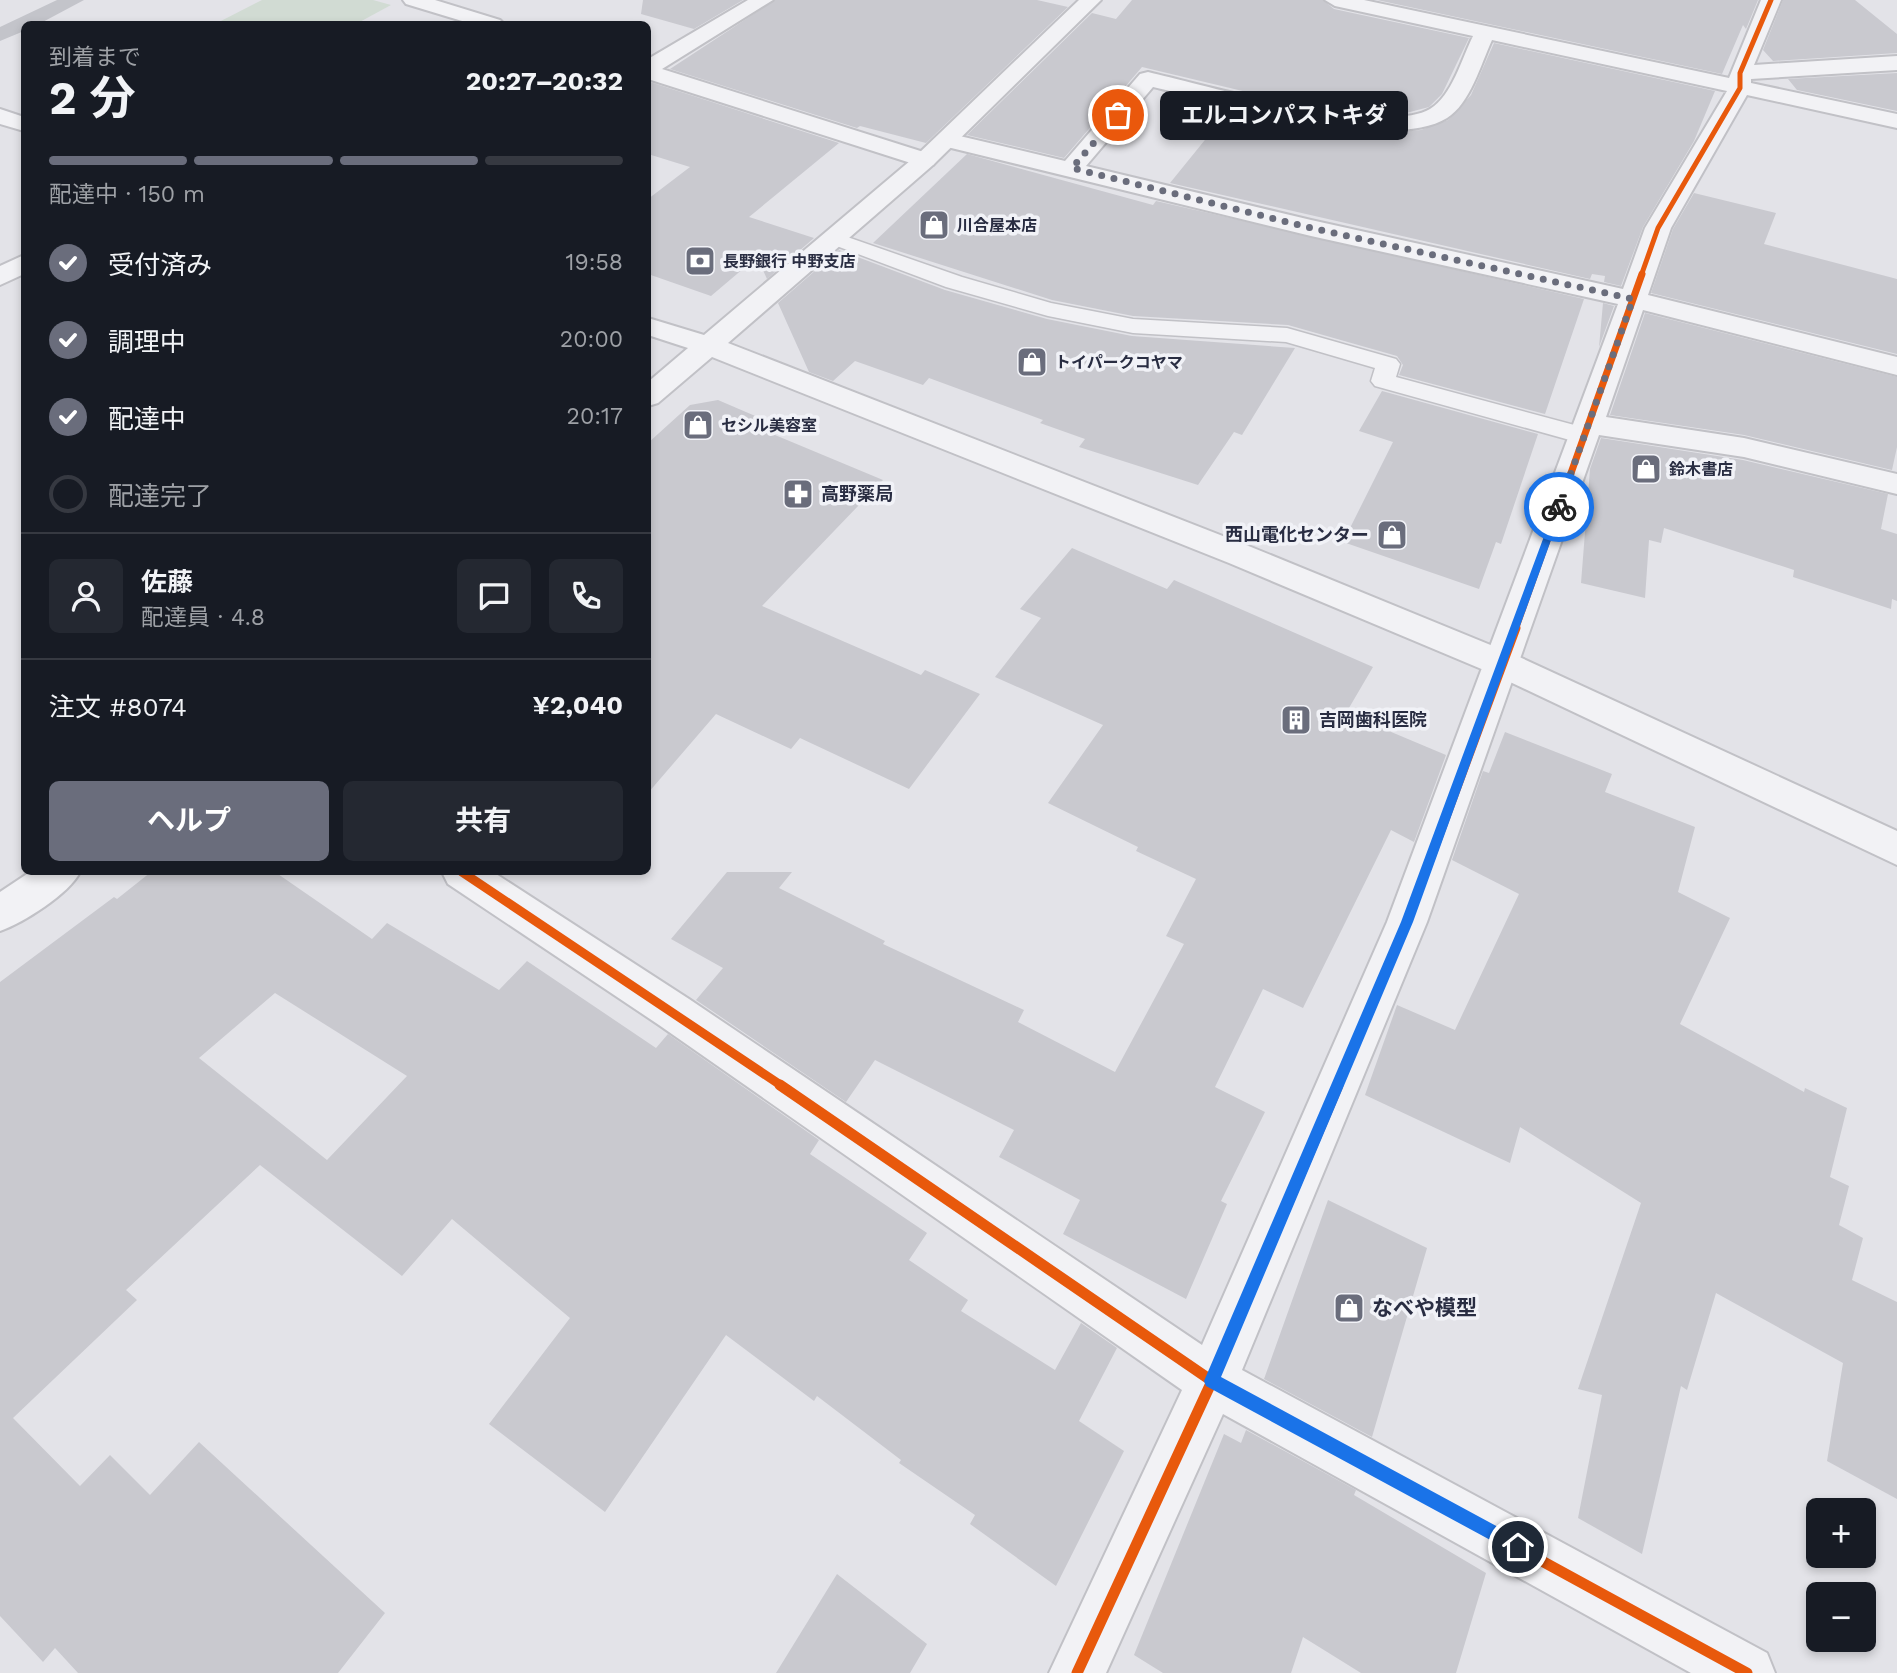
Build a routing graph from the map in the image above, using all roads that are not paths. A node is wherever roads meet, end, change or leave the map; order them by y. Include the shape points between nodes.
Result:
1 (74, 0) edge
2 (413, 0) edge
3 (763, 0) edge
4 (1091, 0) edge
5 (1335, 0) edge
6 (1771, 0) edge
7 (30, 21) edge
8 (483, 21) edge
9 (21, 25) edge
10 (1485, 32) junction
11 (0, 35) edge
12 (1897, 62) edge
13 (651, 68) edge
14 (651, 71) edge
15 (1740, 80) junction
16 (0, 116) edge
17 (1897, 121) edge
18 (21, 123) edge
19 (947, 140) junction
20 (925, 160) junction
21 (1072, 168) junction
22 (833, 238) junction
23 (21, 264) edge
24 (0, 277) edge
25 (1633, 299) junction
26 (651, 327) edge
27 (707, 345) junction
28 (1897, 366) edge
29 (651, 394) edge
30 (1586, 430) junction
31 (1897, 484) edge
32 (1503, 664) junction
33 (1897, 849) edge
34 (56, 875) edge
35 (467, 875) edge
36 (0, 914) edge
37 (1212, 1381) junction
38 (1090, 1668) edge
39 (1747, 1673) edge

1 - 7 main road
2 - 8 street
3 - 13 street
4 - 19 street
5 - 10 street
6 - 15 street
9 - 11 main road
10 - 15 street
10 - 21 street via 1450,103 1438,115 1384,125 1349,122 1148,79
12 - 15 street
14 - 20 street
15 - 17 street
15 - 25 street via 1658,228
16 - 18 street
19 - 20 street
19 - 21 street
20 - 22 street
21 - 25 street via 1311,228
22 - 27 street
22 - 30 lane via 954,282 1048,309 1133,326 1287,335 1388,363 1383,381
23 - 24 street
25 - 28 street
25 - 30 street
26 - 27 street
27 - 29 street
27 - 32 street
30 - 31 street via 1670,432
30 - 32 street
32 - 33 street
32 - 37 street via 1407,922
34 - 36 street
35 - 37 street
37 - 38 street
37 - 39 street

